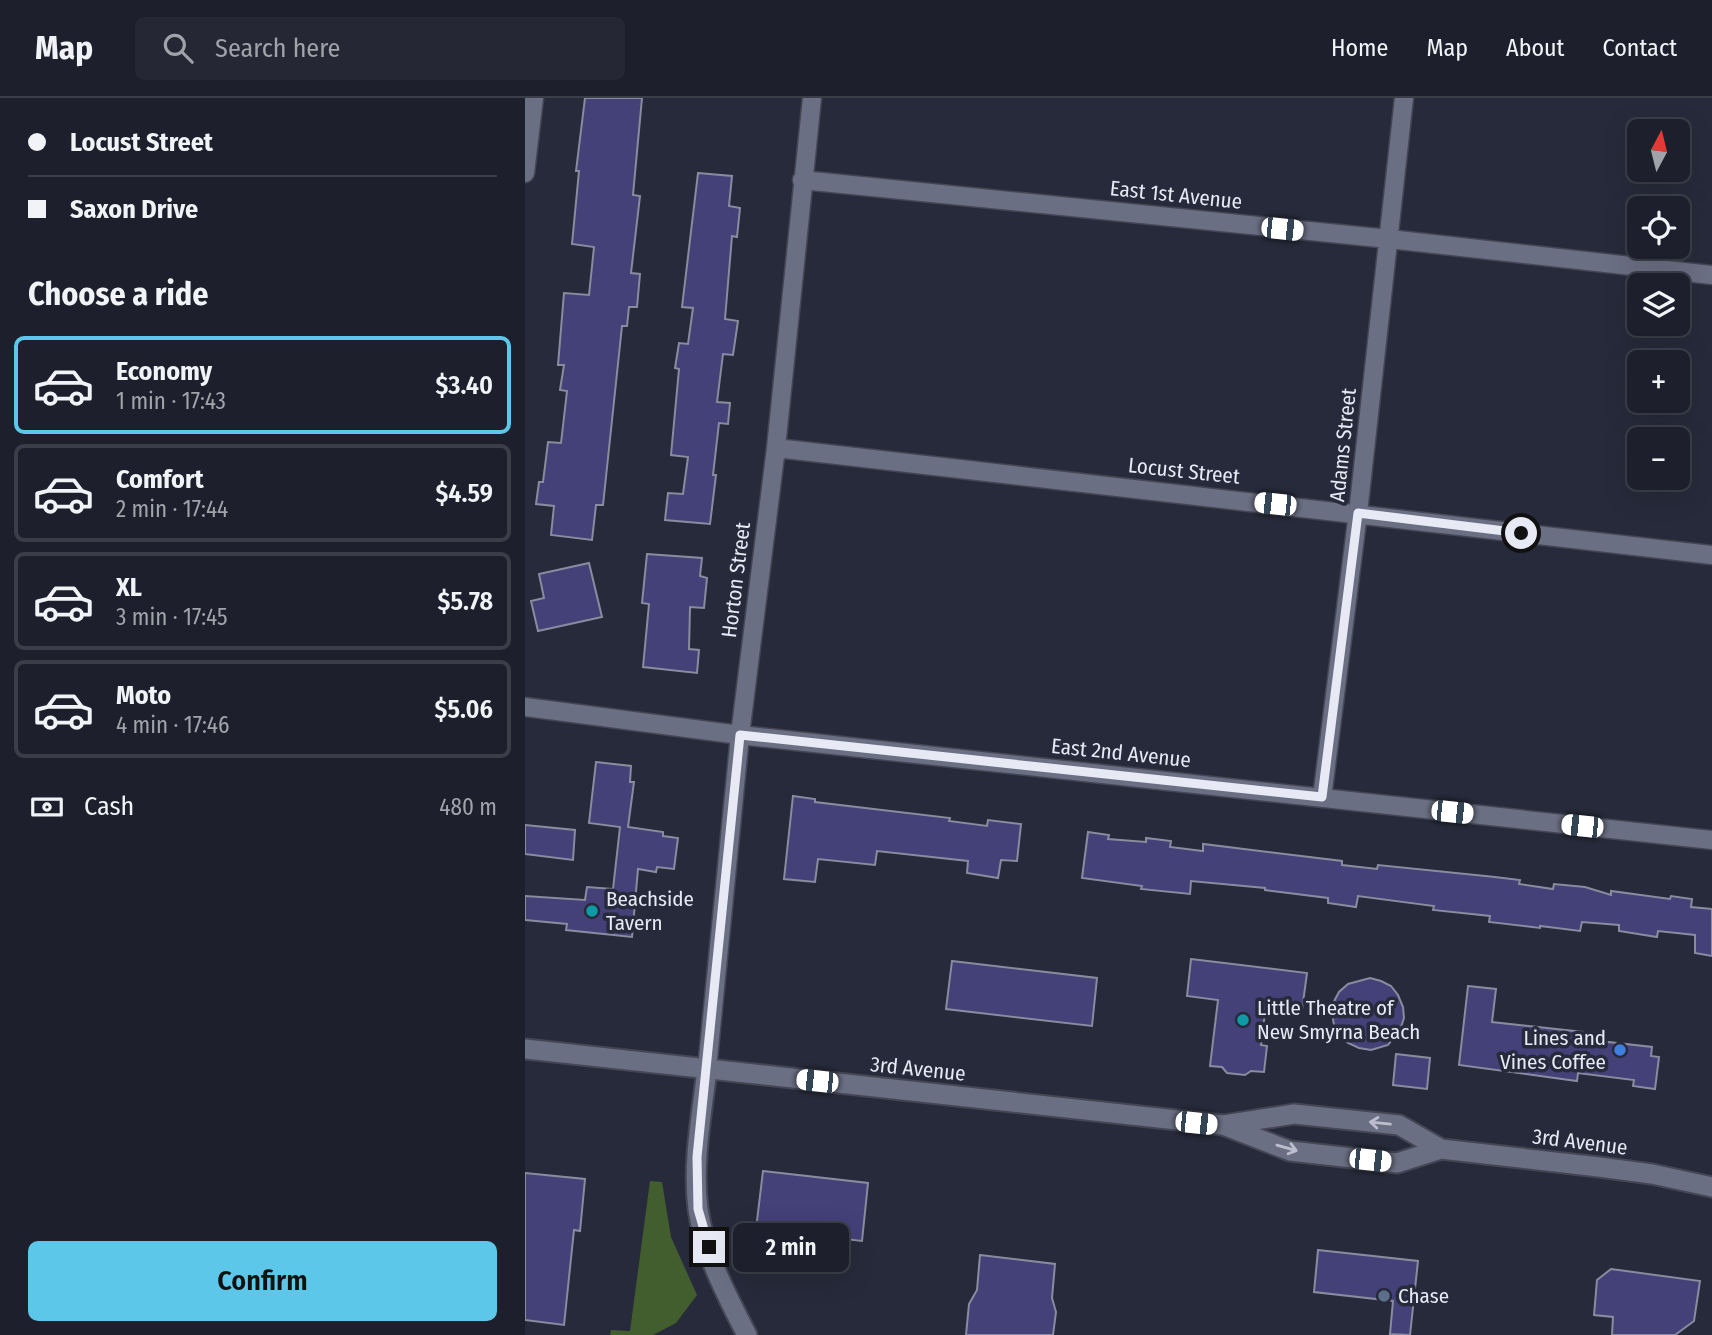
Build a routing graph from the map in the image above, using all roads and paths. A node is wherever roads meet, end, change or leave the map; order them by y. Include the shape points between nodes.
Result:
1 (534, 98) edge
2 (812, 98) edge
3 (1404, 98) edge
4 (525, 173) edge
5 (803, 180) junction
6 (1389, 239) junction
7 (1712, 275) edge
8 (776, 448) junction
9 (1358, 513) junction
10 (1712, 555) edge
11 (525, 707) edge
12 (740, 735) junction
13 (1322, 797) junction
14 (1712, 840) edge
15 (525, 1049) edge
16 (707, 1069) junction
17 (1223, 1125) junction
18 (1441, 1149) junction
19 (1712, 1187) edge
20 (747, 1335) edge

1 - 4 street
2 - 5 street, Horton Street
3 - 6 street, Adams Street
5 - 6 street, East 1st Avenue
5 - 8 street, Horton Street
6 - 7 street, East 1st Avenue
6 - 9 street, Adams Street
8 - 9 street, Locust Street
8 - 12 street, Horton Street
9 - 10 street, Locust Street
9 - 13 street, Adams Street
11 - 12 street, East 2nd Avenue
12 - 13 street, East 2nd Avenue
12 - 16 street, Horton Street
13 - 14 street, East 2nd Avenue
15 - 16 main road, 3rd Avenue
16 - 17 main road, 3rd Avenue
16 - 20 main road via 697,1157 698,1209 715,1263
17 -> 18 main road, 3rd Avenue via 1290,1151 1397,1163
18 -> 17 main road, 3rd Avenue via 1399,1125 1294,1114
18 - 19 main road, 3rd Avenue via 1599,1167

